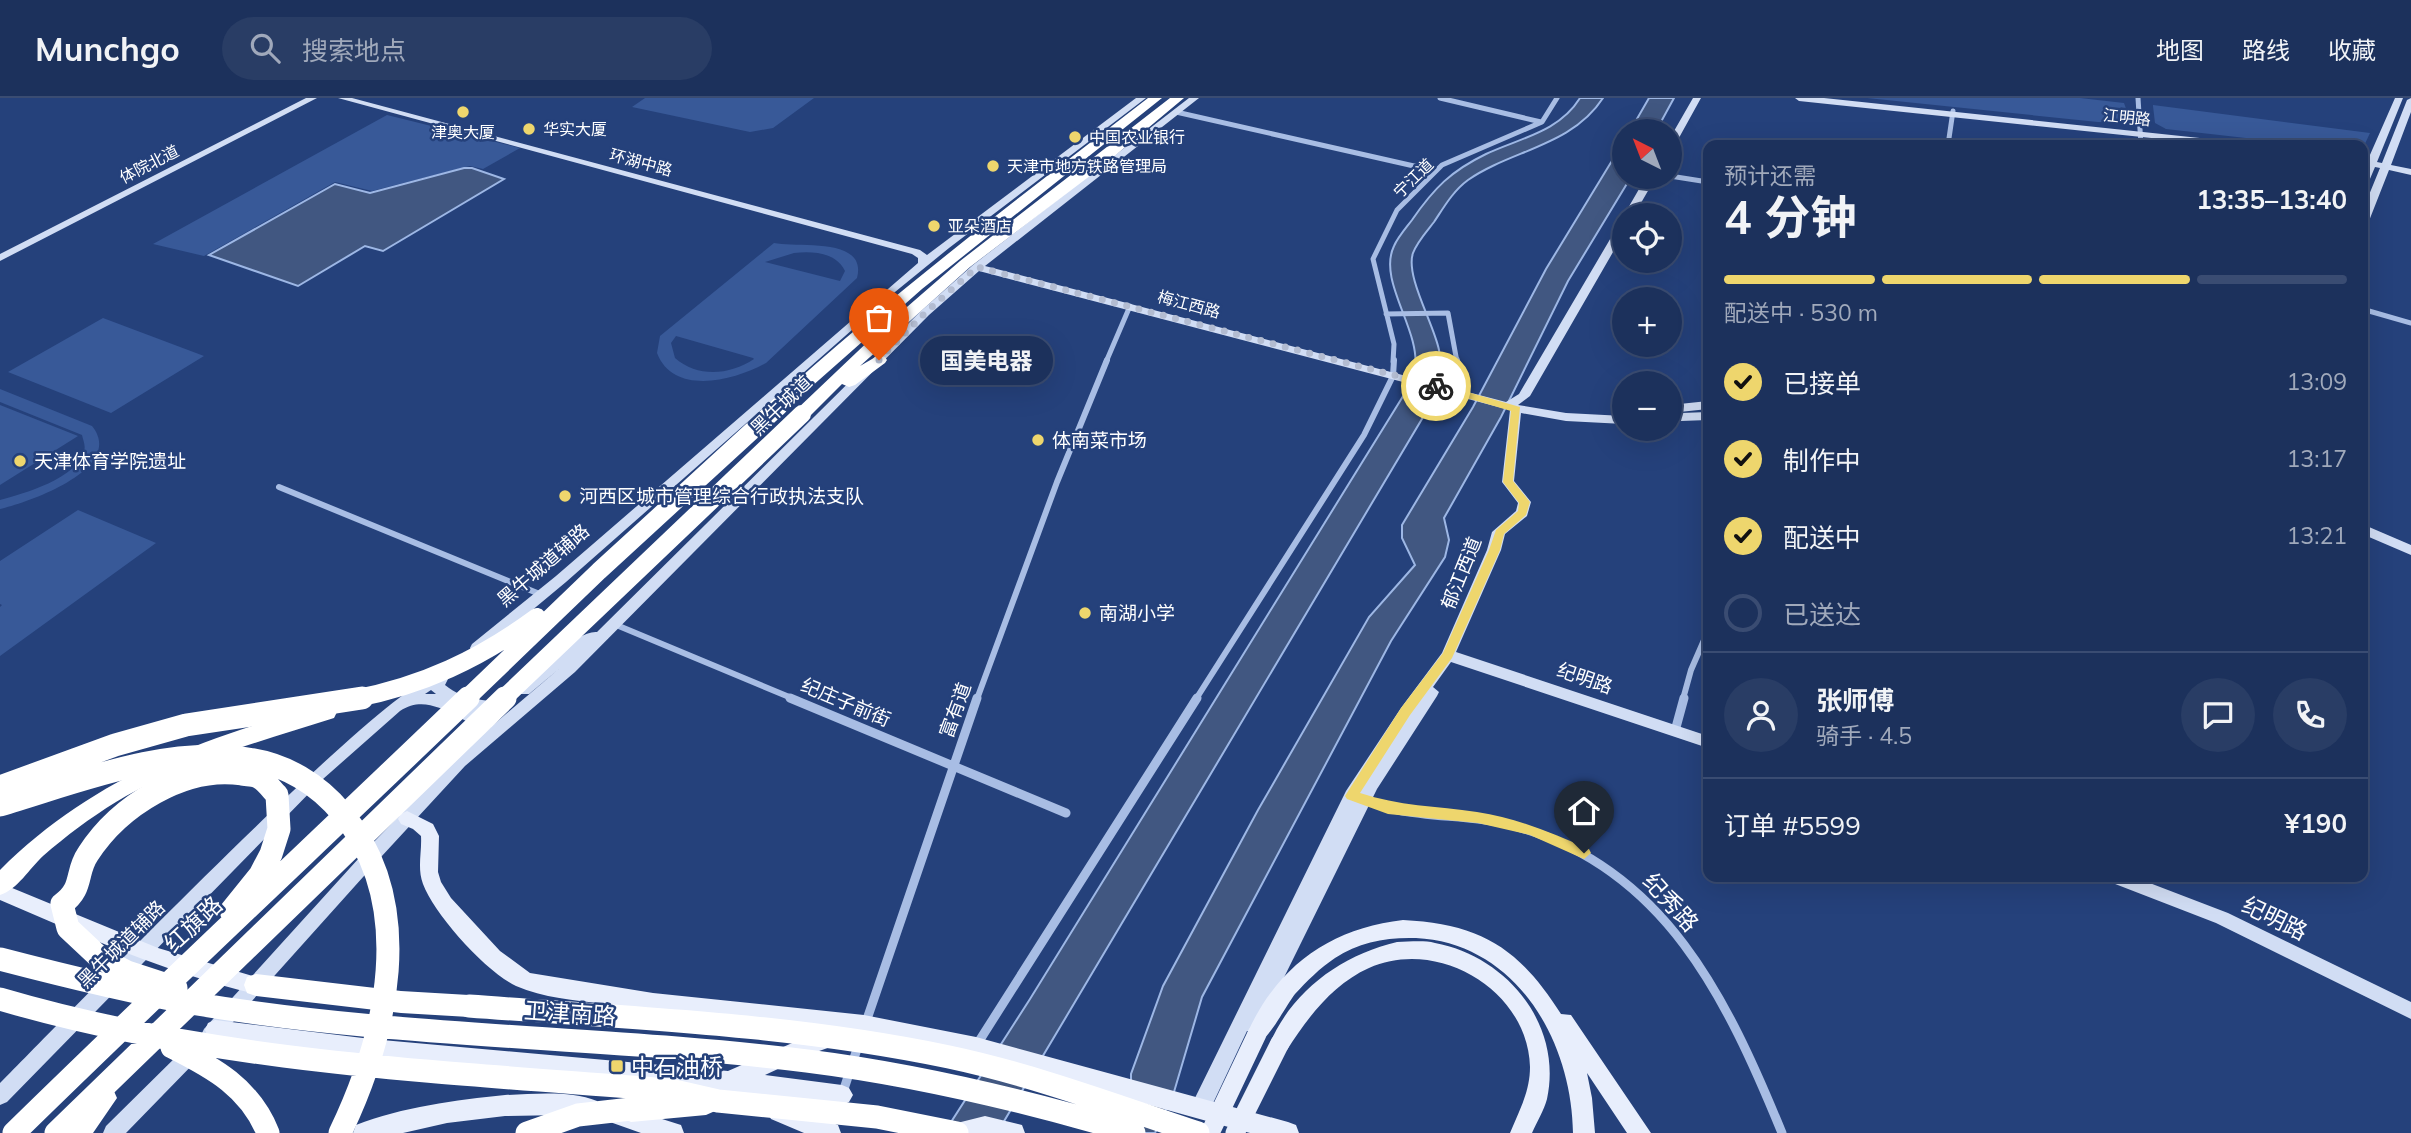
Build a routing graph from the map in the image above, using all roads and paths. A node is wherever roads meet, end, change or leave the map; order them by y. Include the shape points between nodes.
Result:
1 (302, 98) edge
2 (313, 98) edge
3 (342, 98) edge
4 (359, 98) edge
5 (1142, 98) edge
6 (1156, 98) edge
7 (1195, 98) edge
8 (1440, 98) edge
9 (1557, 98) edge
10 (1697, 98) edge
11 (1799, 98) edge
12 (1835, 98) edge
13 (2138, 98) edge
14 (2399, 98) edge
15 (2411, 100) edge
16 (1179, 103) edge
17 (1953, 112) junction
18 (1542, 122) junction
19 (1682, 124) edge
20 (2140, 132) junction
21 (1111, 133) junction
22 (1147, 134) joint
23 (1949, 140) edge
24 (2141, 140) edge
25 (2203, 140) edge
26 (2224, 140) edge
27 (2368, 159) edge
28 (2368, 161) edge
29 (2386, 164) junction
30 (2411, 170) edge
31 (1436, 171) junction
32 (1682, 178) edge
33 (1703, 180) edge
34 (1027, 185) junction
35 (2368, 210) edge
36 (1612, 244) edge
37 (945, 246) junction
38 (0, 251) edge
39 (0, 258) edge
40 (923, 265) junction
41 (977, 267) junction
42 (1130, 306) junction
43 (868, 311) junction
44 (2368, 311) edge
45 (1386, 314) junction
46 (2411, 323) edge
47 (879, 360) junction
48 (820, 367) junction
49 (1392, 376) junction
50 (1452, 391) junction
51 (1703, 406) edge
52 (1511, 408) junction
53 (1682, 408) edge
54 (1612, 412) edge
55 (802, 414) junction
56 (1703, 416) edge
57 (1682, 417) edge
58 (1612, 420) edge
59 (279, 487) dead end
60 (2368, 522) edge
61 (2368, 531) edge
62 (2411, 540) edge
63 (2411, 550) edge
64 (599, 570) junction
65 (542, 595) junction
66 (613, 624) junction
67 (1703, 642) edge
68 (1452, 653) junction
69 (443, 675) junction
70 (400, 695) junction
71 (1675, 728) junction
72 (1703, 734) edge
73 (1703, 739) edge
74 (474, 748) junction
75 (410, 755) joint
76 (954, 765) junction
77 (0, 787) edge
78 (1358, 797) junction
79 (0, 805) edge
80 (1066, 813) dead end
81 (407, 818) junction
82 (2129, 882) edge
83 (2146, 882) edge
84 (0, 885) edge
85 (0, 891) edge
86 (203, 948) junction
87 (142, 952) junction
88 (0, 959) edge
89 (1527, 981) junction
90 (256, 985) junction
91 (0, 999) edge
92 (2411, 1005) edge
93 (2411, 1011) edge
94 (221, 1018) junction
95 (864, 1026) junction
96 (146, 1044) junction
97 (976, 1046) junction
98 (725, 1091) junction
99 (842, 1095) junction
100 (0, 1096) edge
101 (766, 1106) junction
102 (1222, 1115) junction
103 (1194, 1116) edge
104 (1250, 1130) edge
105 (14, 1133) edge
106 (57, 1133) edge
107 (76, 1133) edge
108 (113, 1133) edge
109 (268, 1133) edge
110 (340, 1133) edge
111 (364, 1133) edge
112 (527, 1133) edge
113 (673, 1133) edge
114 (831, 1133) edge
115 (957, 1133) edge
116 (1014, 1133) edge
117 (1133, 1133) edge
118 (1189, 1133) edge
119 (1210, 1133) edge
120 (1288, 1133) edge
121 (1521, 1133) edge
122 (1584, 1133) edge
123 (1640, 1133) edge
124 (1782, 1133) edge

1 - 38 main road, 体院北道
2 - 39 main road, 体院北道
3 - 40 main road, 环湖中路 via 916,252 923,257
4 - 37 main road, 环湖中路 via 921,249
5 - 34 main road, 黑牛城道辅路
6 - 21 highway, 黑牛城道
7 - 16 main road
8 - 18 street
9 - 18 street
10 - 19 main road
11 - 17 main road, 江明路
12 - 17 main road, 江明路
13 - 20 street
14 - 27 main road
15 - 29 main road
16 - 22 highway
16 - 31 street
16 - 55 highway, 黑牛城道 via 965,264
17 - 20 main road, 江明路
17 - 23 street
18 - 31 street, 宁江道 via 1473,149
20 - 24 street
20 - 25 main road, 江明路
20 - 26 main road, 江明路
21 - 34 highway
21 - 48 highway, 黑牛城道 via 942,264
22 - 41 main road
28 - 29 main road
29 - 30 main road
29 - 35 main road
31 - 45 street, 宁江道 via 1397,211 1373,259
32 - 33 street
34 - 37 main road, 黑牛城道辅路
36 - 52 main road via 1524,396
37 - 40 main road, 黑牛城道辅路
40 - 43 main road, 黑牛城道辅路
41 - 42 main road, 梅江西路
41 - 47 main road
42 - 49 main road, 梅江西路
42 - 76 street, 富有道 via 1085,406
43 - 48 highway
43 - 65 main road, 黑牛城道辅路
44 - 46 street
45 - 49 street, 宁江道 via 1394,344
45 - 50 street via 1448,313 1459,370
47 - 55 highway
47 - 66 main road
48 - 64 highway, 黑牛城道, bridge
49 - 50 main road, 梅江西路
49 - 97 street via 1364,435
50 - 52 main road, 梅江西路
51 - 53 main road
52 - 54 main road
52 - 58 main road via 1559,418
52 - 68 main road, 郁江西道 via 1508,482 1525,502 1522,513 1506,525 1491,573
55 - 96 highway, 黑牛城道, bridge
56 - 57 main road
59 - 65 street
60 - 62 main road
61 - 63 main road
64 - 70 highway, bridge via 495,646
64 - 75 highway, 黑牛城道, bridge
65 - 69 main road, 黑牛城道辅路
66 - 69 main road via 577,646 502,708 485,709 443,693 437,687
66 - 74 main road via 570,668
66 - 76 street, 纪庄子前街
67 - 71 street
68 - 71 main road, 纪明路
68 - 78 main road, 郁江西道
69 - 70 main road, 黑牛城道辅路
70 - 74 main road via 436,700 489,723
70 - 77 highway, bridge via 165,730
70 - 84 highway, bridge via 225,741 153,771 70,822
70 - 87 main road, 黑牛城道辅路
71 - 72 main road, 纪明路
71 - 73 main road, 纪明路
74 - 81 main road
75 - 86 highway, 红旗路, bridge
76 - 80 street, 纪庄子前街
76 - 95 street, 富有道
78 - 102 main road, 郁江西道 via 1216,1098
78 - 103 main road, 郁江西道
78 - 124 street, 纪秀路 via 1388,808 1478,818 1532,830 1598,860 1623,878 1651,903 1703,968 1737,1026
79 - 110 highway, bridge via 127,769 203,757 244,758 279,766 331,801 366,848 379,878 387,918 380,1021
81 - 90 main road
81 - 95 main road via 429,830 428,867 438,895 518,977 628,999
82 - 93 main road, 纪明路 via 2222,918
83 - 92 main road, 纪明路 via 2229,915
85 - 87 main road
86 - 94 highway, bridge via 265,867 276,841 281,818 278,797 268,783 253,775 202,774 142,799 97,838 79,867 74,895 62,904 68,929 105,961
86 - 105 highway, 红旗路, bridge
87 - 90 main road via 198,972
87 - 100 main road, 黑牛城道辅路
88 - 94 highway, 卫津南路, bridge
89 - 119 main road, bridge via 1497,955 1449,934 1406,929 1341,944 1308,967 1269,1013
89 - 122 main road via 1572,1055 1580,1083
89 - 123 main road via 1559,1014
90 - 94 main road
90 - 103 highway, bridge via 876,1044
91 - 96 highway, bridge
94 - 98 main road via 342,1046
94 - 108 main road
94 - 117 highway, 卫津南路, bridge via 806,1061 1000,1094
95 - 97 main road
95 - 98 main road via 803,1047
95 - 99 street, 富有道
96 - 98 highway, bridge
96 - 106 highway, bridge
96 - 107 highway, bridge
96 - 109 highway, bridge via 194,1058 234,1081 257,1105
97 - 103 main road
98 - 99 main road
98 - 101 highway, bridge
98 - 112 highway, bridge via 594,1112
99 - 114 street, 富有道
101 - 114 main road
101 - 115 highway, bridge via 877,1117
102 - 103 main road
102 - 104 main road
103 - 118 main road
104 - 120 main road
104 - 121 main road, bridge via 1280,1043 1314,996 1353,966 1385,953 1409,950 1438,953 1477,968 1501,985 1525,1014 1539,1047 1541,1077 1534,1111
111 - 113 main road via 473,1109 516,1106 598,1109
115 - 116 main road via 985,1128

